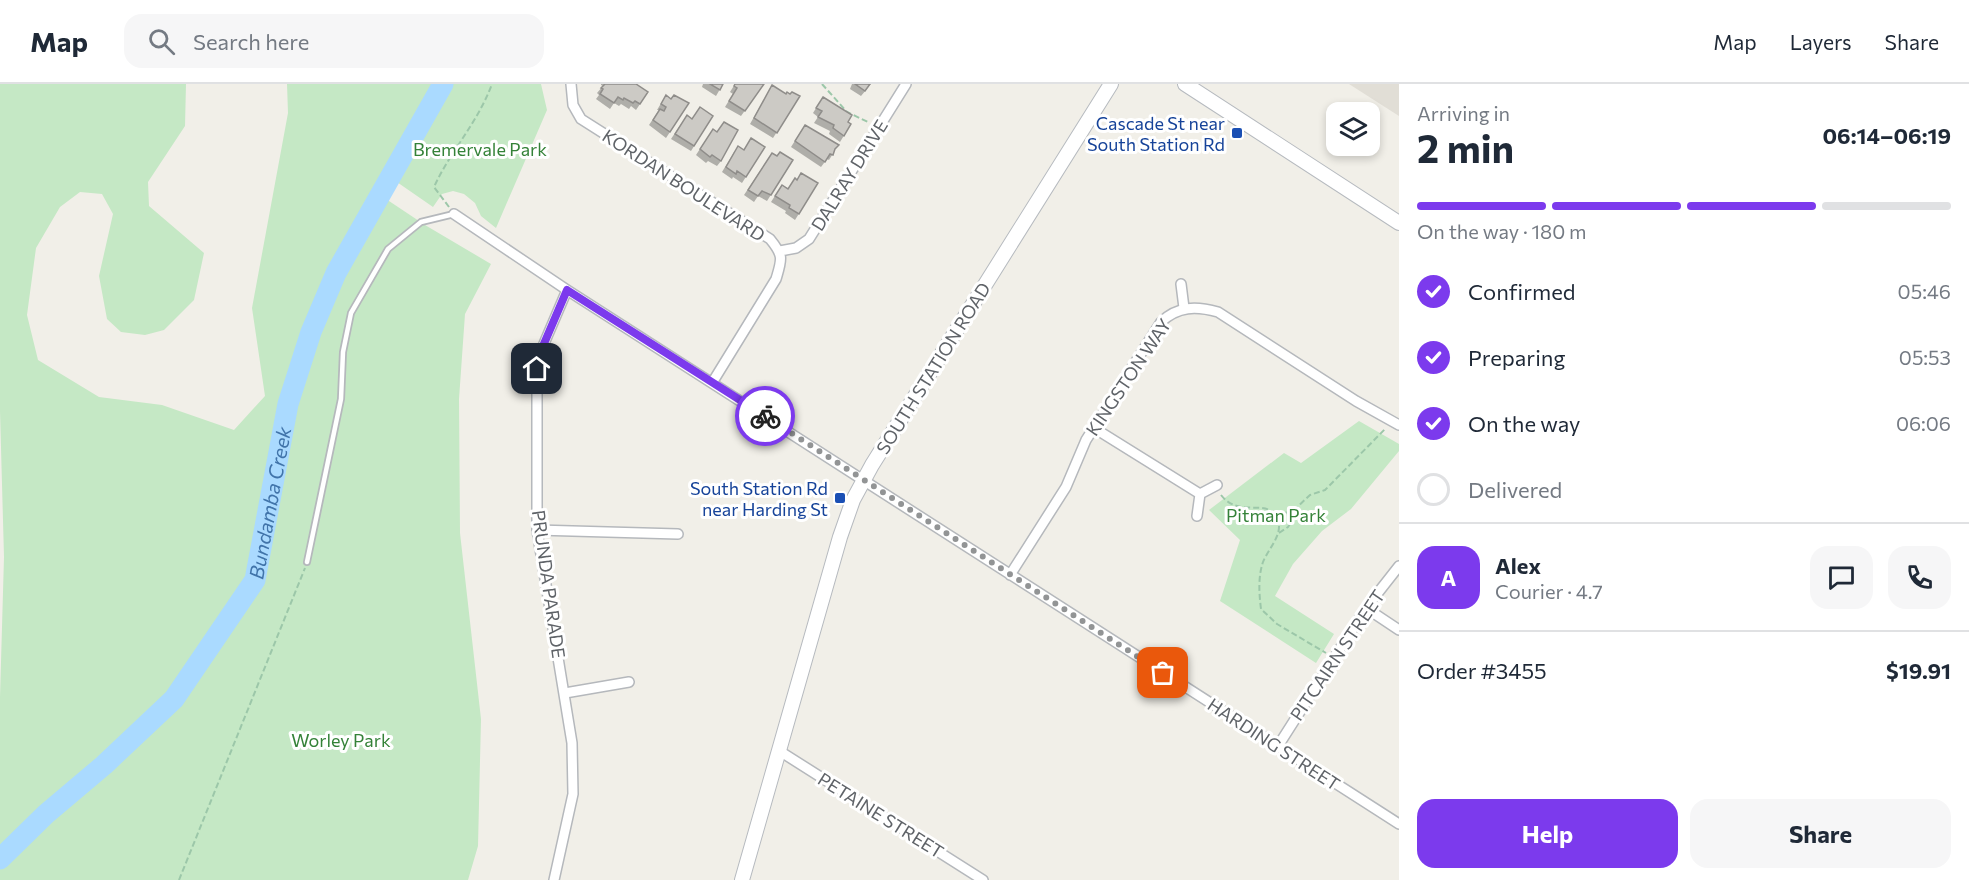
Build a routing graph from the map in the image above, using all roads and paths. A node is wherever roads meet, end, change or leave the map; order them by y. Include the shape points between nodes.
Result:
1 (492, 84) edge
2 (571, 84) edge
3 (822, 84) edge
4 (906, 84) edge
5 (1111, 84) edge
6 (1185, 84) edge
7 (878, 127) junction
8 (454, 214) junction
9 (1399, 223) edge
10 (780, 251) junction
11 (1181, 284) dead end
12 (567, 290) junction
13 (1184, 309) junction
14 (712, 383) junction
15 (1395, 423) edge
16 (1094, 428) junction
17 (864, 480) junction
18 (1217, 485) dead end
19 (1200, 494) junction
20 (1295, 509) junction
21 (1276, 515) junction
22 (1197, 516) dead end
23 (537, 530) junction
24 (1279, 533) junction
25 (678, 534) dead end
26 (307, 562) joint
27 (1399, 567) edge
28 (1010, 575) junction
29 (1366, 608) junction
30 (1399, 630) edge
31 (1332, 659) junction
32 (628, 682) dead end
33 (565, 693) junction
34 (1278, 746) junction
35 (778, 750) junction
36 (1399, 824) edge
37 (179, 880) edge
38 (554, 880) edge
39 (742, 880) edge
40 (983, 880) edge

1 - 8 path via 476,119 434,187
2 - 10 street, KORDAN BOULEVARD via 573,105 581,119 770,239
3 - 7 path via 848,112
4 - 7 street, DALRAY DRIVE
5 - 17 main road, SOUTH STATION ROAD
6 - 9 main road
7 - 10 street, DALRAY DRIVE via 809,239 796,248
8 - 12 street, HARDING STREET
8 - 26 lane via 421,222 388,249 351,313 343,352 341,399
10 - 14 street, KORDAN BOULEVARD via 776,279
11 - 13 street
12 - 14 street, HARDING STREET
12 - 23 street, PRUNDA PARADE via 537,369
13 - 15 street, KINGSTON WAY via 1196,307 1218,312
13 - 16 street, KINGSTON WAY via 1161,322
14 - 17 street, HARDING STREET
15 - 20 path via 1325,490 1310,495
16 - 19 street
16 - 28 street, KINGSTON WAY via 1066,487
17 - 28 street, HARDING STREET
17 - 35 main road, SOUTH STATION ROAD via 840,537
18 - 19 street
19 - 21 path via 1217,490 1233,506 1260,507
19 - 22 street
20 - 21 path
20 - 24 path via 1296,515 1288,527
21 - 24 path
23 - 25 street
23 - 33 street, PRUNDA PARADE
24 - 31 path via 1263,562 1261,609 1277,624
26 - 37 path
27 - 29 street, PITCAIRN STREET
28 - 34 street, HARDING STREET
29 - 30 street
29 - 31 street, PITCAIRN STREET
31 - 34 street, PITCAIRN STREET
32 - 33 street
33 - 38 street, PRUNDA PARADE via 572,743 573,794
34 - 36 street, HARDING STREET
35 - 39 main road, SOUTH STATION ROAD
35 - 40 street, PETAINE STREET

